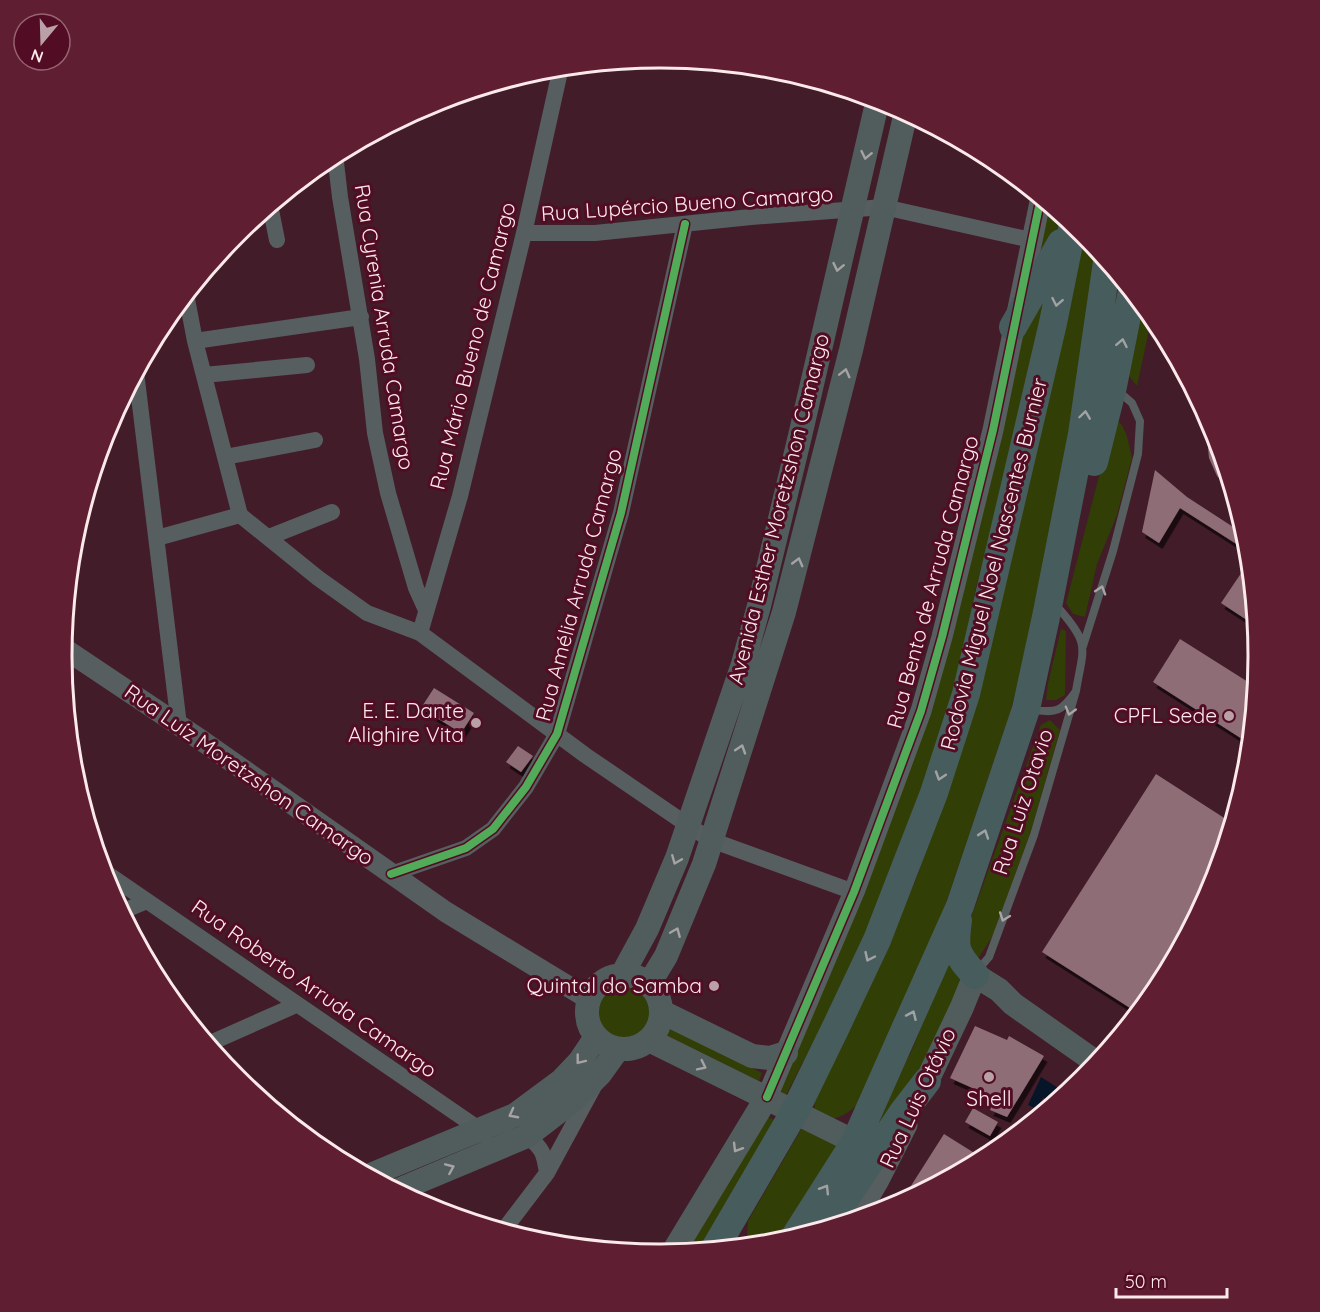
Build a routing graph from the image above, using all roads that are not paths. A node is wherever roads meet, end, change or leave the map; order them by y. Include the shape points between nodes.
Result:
1 (559, 77) edge
2 (876, 109) edge
3 (904, 121) edge
4 (336, 165) edge
5 (1039, 206) edge
6 (884, 207) junction
7 (852, 210) junction
8 (272, 214) edge
9 (686, 224) junction
10 (1067, 232) edge
11 (524, 233) junction
12 (1070, 234) edge
13 (277, 240) dead end
14 (1031, 240) junction
15 (1106, 272) edge
16 (1130, 302) edge
17 (188, 305) edge
18 (361, 317) junction
19 (1013, 327) junction
20 (195, 340) junction
21 (307, 365) dead end
22 (204, 375) junction
23 (138, 385) edge
24 (1113, 386) junction
25 (315, 440) dead end
26 (225, 457) junction
27 (332, 512) dead end
28 (240, 515) junction
29 (268, 537) junction
30 (157, 538) junction
31 (426, 610) junction
32 (1053, 614) junction
33 (420, 633) junction
34 (1083, 646) junction
35 (71, 661) edge
36 (1076, 691) junction
37 (1026, 710) junction
38 (179, 725) junction
39 (557, 734) junction
40 (689, 826) junction
41 (711, 840) junction
42 (391, 873) junction
43 (115, 879) edge
44 (854, 892) junction
45 (147, 901) junction
46 (960, 906) junction
47 (129, 909) edge
48 (622, 975) junction
49 (975, 975) junction
50 (649, 984) junction
51 (589, 999) junction
52 (1013, 1004) junction
53 (296, 1005) junction
54 (962, 1007) junction
55 (662, 1012) junction
56 (596, 1037) junction
57 (649, 1040) junction
58 (215, 1041) edge
59 (618, 1049) junction
60 (786, 1053) junction
61 (1089, 1058) edge
62 (600, 1074) junction
63 (927, 1081) junction
64 (767, 1097) junction
65 (795, 1111) junction
66 (479, 1129) junction
67 (527, 1136) junction
68 (855, 1142) junction
69 (496, 1149) junction
70 (767, 1159) junction
71 (377, 1172) edge
72 (547, 1173) junction
73 (406, 1187) edge
74 (863, 1208) edge
75 (832, 1218) edge
76 (508, 1224) edge
77 (801, 1227) edge
78 (738, 1239) edge
79 (719, 1241) edge
80 (678, 1244) edge

1 - 11 street, Rua Mário Bueno de Camargo
2 -> 7 main road, Avenida Esther Moretzshon Camargo
3 - 6 main road, Avenida Esther Moretzshon Camargo
4 - 18 street, Rua Cyrenia Arruda Camargo
5 - 14 street, Rua Bento de Arruda Camargo
6 - 7 street, Rua Lupércio Bueno Camargo
6 - 14 street, Rua Lupércio Bueno Camargo
41 -> 6 main road, Avenida Esther Moretzshon Camargo via 790,592
7 - 9 street, Rua Lupércio Bueno Camargo
7 -> 40 main road, Avenida Esther Moretzshon Camargo via 759,606
8 - 13 street
9 - 11 street, Rua Lupércio Bueno Camargo via 595,233
9 - 39 street, Rua Amélia Arruda Camargo via 621,513
10 - 19 highway
11 - 31 street, Rua Mário Bueno de Camargo via 460,496
12 -> 65 highway, Rodovia Miguel Noel Nascentes Burnier via 1053,323 959,716 877,940
14 - 19 street, Rua Bento de Arruda Camargo
32 -> 15 highway
24 -> 16 highway
17 - 20 street
18 - 20 street
18 - 31 street, Rua Cyrenia Arruda Camargo via 375,434 416,588
19 - 44 street, Rua Bento de Arruda Camargo via 993,430 927,690
20 - 22 street
21 - 22 street
22 - 26 street
23 - 30 street
24 - 32 highway
34 -> 24 lane via 1138,454 1140,421 1132,404
25 - 26 street
26 - 28 street
27 - 29 street
28 - 29 street
28 - 30 street
29 - 33 street via 368,613
30 - 38 street
31 - 33 street, Rua Mário Bueno de Camargo
32 - 34 lane via 1078,630
32 - 37 highway
33 - 39 street
34 - 36 lane
35 - 38 street, Rua Luíz Moretzshon Camargo
36 - 37 lane, Rua Luiz Otavio via 1059,710
36 -> 49 lane, Rua Luiz Otavio via 1034,836 989,957
46 -> 37 highway
38 - 42 street, Rua Luíz Moretzshon Camargo
39 - 40 street
39 - 42 street, Rua Amélia Arruda Camargo via 526,787 494,829 466,848
40 - 41 street
40 -> 48 main road, Avenida Esther Moretzshon Camargo via 647,929
41 - 44 street
50 -> 41 main road, Avenida Esther Moretzshon Camargo via 666,956
42 - 51 street, Rua Luíz Moretzshon Camargo via 446,912
43 - 45 street, Rua Roberto Arruda Camargo
44 - 60 street, Rua Bento de Arruda Camargo
45 - 47 street
45 - 53 street, Rua Roberto Arruda Camargo
46 - 49 highway via 956,943 959,958
68 -> 46 highway
48 - 50 main road via 632,975
48 - 51 main road via 602,982
49 - 52 main road
49 - 54 main road, Rua Luis Otávio
50 - 55 main road
51 - 56 main road via 586,1012
52 - 54 main road via 984,998
52 - 61 main road
53 - 58 street
53 - 66 street, Rua Roberto Arruda Camargo
54 - 63 main road, Rua Luis Otávio
55 - 57 main road via 658,1028
55 - 60 main road via 752,1056 770,1058
56 - 59 main road
56 -> 66 main road via 561,1081 515,1115
57 - 59 main road via 640,1046
57 -> 64 main road
59 - 62 main road
60 - 64 street, Rua Bento de Arruda Camargo
62 - 67 main road
62 - 72 street
63 - 74 street, Rua Luis Otávio
63 - 75 highway
64 - 65 main road
64 -> 80 main road
65 - 68 main road
65 - 70 highway, Rodovia Miguel Noel Nascentes Burnier
66 - 69 street, Rua Roberto Arruda Camargo
66 - 71 main road
67 - 69 main road
67 - 72 street via 544,1155
77 -> 68 highway
73 -> 69 main road
70 - 78 highway via 738,1227
70 - 79 highway, Rodovia Miguel Noel Nascentes Burnier
72 - 76 street

